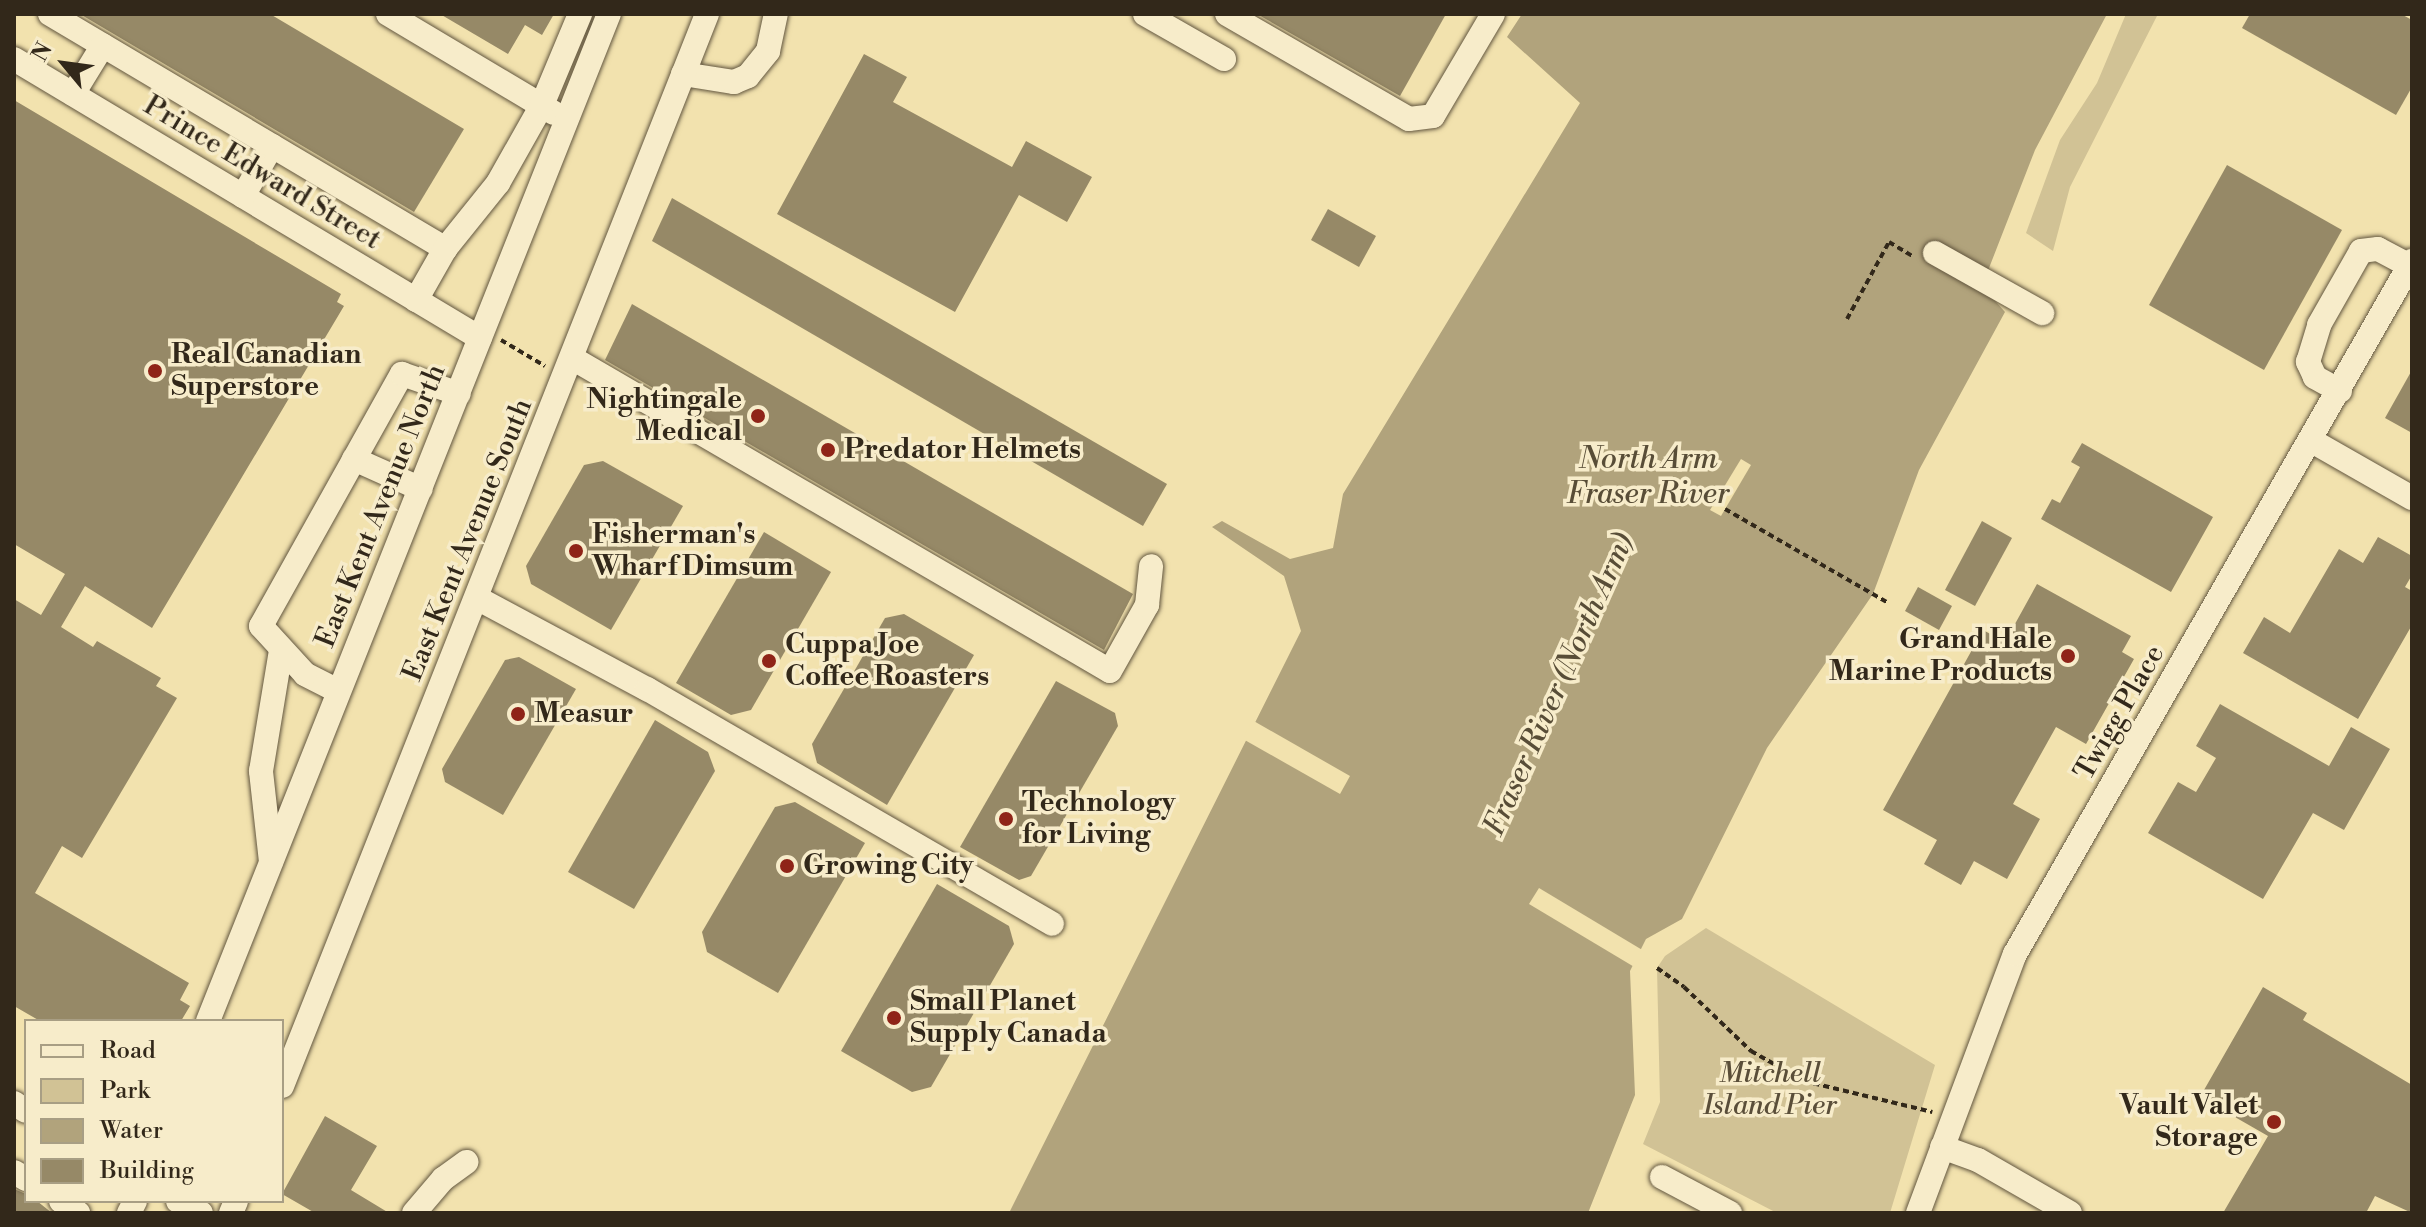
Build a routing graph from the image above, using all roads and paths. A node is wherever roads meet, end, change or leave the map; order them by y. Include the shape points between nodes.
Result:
1 (50, 14) edge
2 (388, 14) edge
3 (580, 14) edge
4 (609, 14) edge
5 (707, 14) edge
6 (776, 14) edge
7 (1145, 14) edge
8 (1227, 14) edge
9 (1493, 14) edge
10 (103, 45) junction
11 (14, 59) edge
12 (1224, 59) dead end
13 (683, 74) junction
14 (73, 94) junction
15 (542, 105) junction
16 (567, 121) junction
17 (272, 146) junction
18 (243, 196) junction
19 (445, 249) junction
20 (1925, 255) joint
21 (2411, 264) edge
22 (416, 300) junction
23 (2042, 313) dead end
24 (1847, 319) dead end
25 (482, 332) junction
26 (568, 368) junction
27 (2340, 391) junction
28 (459, 394) junction
29 (2312, 441) junction
30 (354, 459) junction
31 (421, 489) junction
32 (2412, 498) edge
33 (1725, 509) dead end
34 (1151, 566) dead end
35 (477, 598) junction
36 (1887, 602) dead end
37 (281, 650) junction
38 (338, 691) junction
39 (271, 862) junction
40 (1052, 924) dead end
41 (1657, 968) dead end
42 (209, 1019) edge
43 (284, 1081) edge
44 (1934, 1113) dead end
45 (1942, 1147) junction
46 (466, 1162) dead end
47 (1662, 1177) dead end
48 (182, 1203) edge
49 (1714, 1209) edge
50 (201, 1213) edge
51 (414, 1213) edge
52 (1918, 1213) edge
53 (2070, 1213) edge

1 - 10 street
2 - 15 street
3 - 15 street
4 - 16 street, East Kent Avenue North
5 - 13 street, East Kent Avenue South
6 - 13 street via 768,51 748,76 717,81
7 - 12 street
8 - 9 street via 1409,119 1433,116
10 - 14 street
10 - 17 street
11 - 14 street, Prince Edward Street
13 - 26 street, East Kent Avenue South
14 - 18 street, Prince Edward Street
15 - 16 street
15 - 19 street via 496,187
16 - 25 street, East Kent Avenue North
17 - 18 street
17 - 19 street
18 - 22 street, Prince Edward Street
19 - 22 street
20 - 23 street
20 - 24 path via 1889,242
21 - 27 street, Twigg Place
21 - 27 street via 2366,248 2319,325 2308,362 2315,377
22 - 25 street, Prince Edward Street
25 - 26 path
25 - 28 street, East Kent Avenue North
26 - 34 street via 1110,671 1147,605
26 - 35 street, East Kent Avenue South
27 - 29 street, Twigg Place
28 - 30 street via 402,374
28 - 31 street, East Kent Avenue North
29 - 32 street
29 - 45 street, Twigg Place via 2015,954
30 - 31 street
30 - 37 street via 261,626
31 - 38 street, East Kent Avenue North
33 - 36 path
35 - 40 street via 647,689
35 - 43 street, East Kent Avenue South
37 - 38 street via 305,674
37 - 39 street via 261,771
38 - 39 street, East Kent Avenue North
39 - 42 street, East Kent Avenue North
41 - 44 path via 1751,1051 1804,1081
45 - 52 street, Twigg Place
45 - 53 street via 1978,1160
46 - 51 street
47 - 49 street
48 - 50 street

